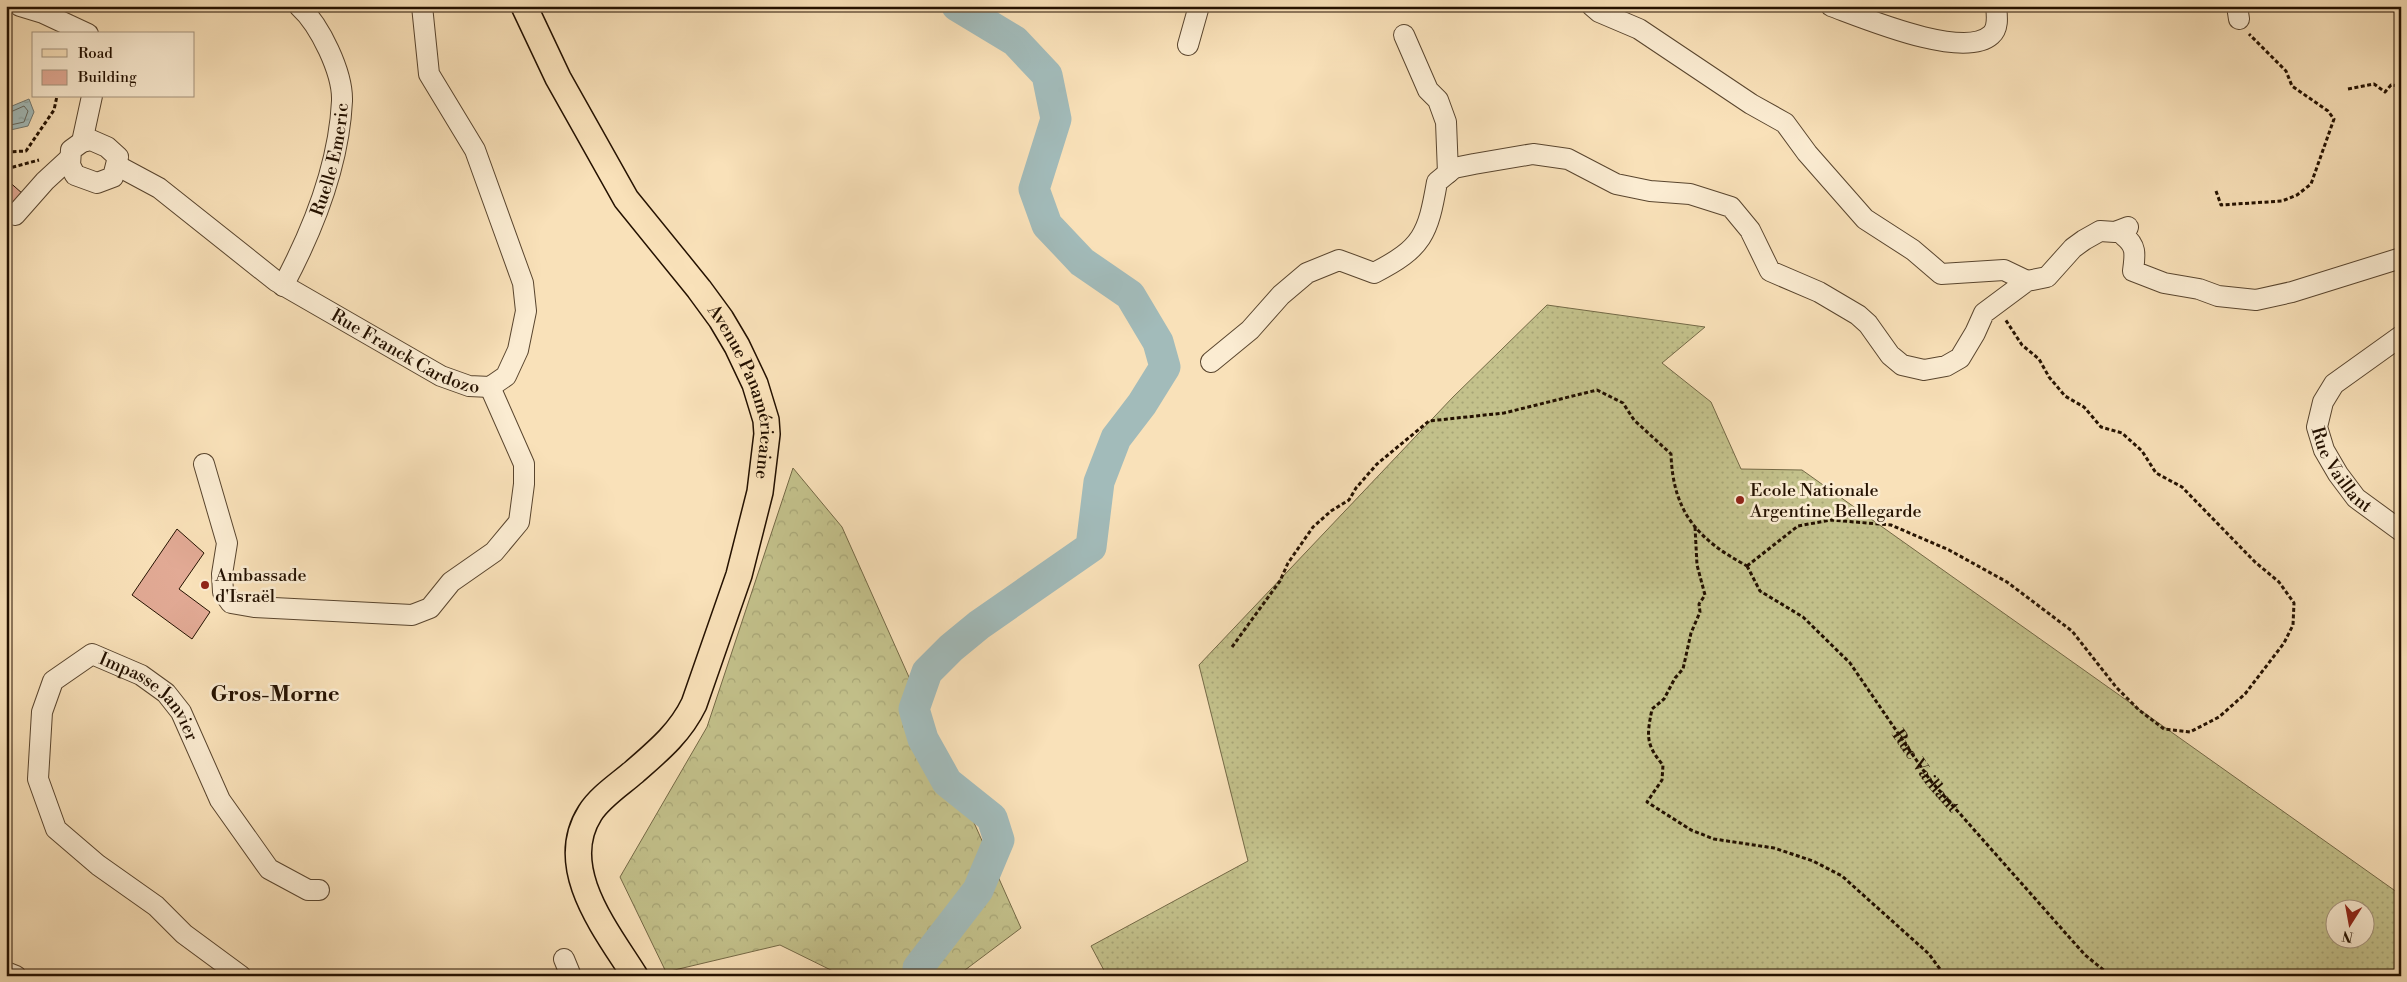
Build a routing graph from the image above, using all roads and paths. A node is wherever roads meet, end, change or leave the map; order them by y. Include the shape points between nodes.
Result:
1 (20, 6) edge
2 (299, 6) edge
3 (422, 6) edge
4 (524, 6) edge
5 (1199, 6) edge
6 (1592, 6) edge
7 (1831, 6) edge
8 (1996, 6) edge
9 (84, 32) edge
10 (1404, 35) dead end
11 (2255, 42) dead end
12 (1188, 45) dead end
13 (2401, 86) edge
14 (2348, 89) dead end
15 (56, 98) edge
16 (92, 98) edge
17 (82, 142) junction
18 (6, 152) edge
19 (70, 158) junction
20 (118, 166) junction
21 (1448, 173) junction
22 (2216, 191) dead end
23 (15, 215) dead end
24 (2401, 258) edge
25 (2028, 281) junction
26 (280, 283) junction
27 (2003, 299) junction
28 (2401, 336) edge
29 (1211, 362) dead end
30 (490, 387) junction
31 (204, 464) dead end
32 (1695, 527) junction
33 (2401, 531) edge
34 (1747, 566) junction
35 (1232, 647) dead end
36 (319, 890) dead end
37 (2401, 966) edge
38 (6, 972) edge
39 (16, 976) edge
40 (241, 976) edge
41 (635, 976) edge
42 (1945, 976) edge
43 (2111, 976) edge
44 (2396, 976) edge

1 - 9 street
2 - 26 street, Ruelle Emeric via 310,16 331,53 342,100 333,164 308,232
3 - 30 street, Rue Franck Cardozo via 429,74 475,150 524,282 526,311 518,350 506,376
4 - 41 main road, Avenue Panaméricaine via 558,78 626,199 722,319 761,401 766,420 760,492 739,575 694,704 670,741 590,812 582,828 579,868 586,890
5 - 12 street
6 - 25 street via 1639,29 1785,123 1864,219 1913,250 1941,274 2004,270
7 - 8 street via 1929,39 1973,44 1992,35 1998,23
10 - 21 street via 1446,122
11 - 22 path via 2286,71 2292,86 2328,111 2334,119 2310,184 2297,195 2282,201 2220,205
13 - 14 path via 2391,85 2385,92 2374,84
15 - 18 path via 54,110 26,151
16 - 17 street
17 - 19 street via 71,150
17 - 20 street via 91,140 107,147 118,157
19 - 20 street via 75,175 97,183 113,177
19 - 23 street via 45,180
20 - 26 street, Rue Franck Cardozo via 159,188
21 - 27 street via 1454,168 1533,154 1568,159 1616,184 1650,192 1690,194 1731,206 1750,230 1770,271 1819,292 1858,315 1902,365 1924,370 1946,366 1960,358 1984,313
21 - 29 street via 1437,182 1430,220 1420,238 1396,262 1374,273 1339,260 1306,273 1250,330
24 - 25 street via 2256,300 2218,296 2164,283 2133,271 2136,250 2124,236 2128,226 2115,232 2100,231 2073,248 2046,276
25 - 27 street
26 - 30 street, Rue Franck Cardozo via 441,376 469,386
27 - 34 path via 2007,324 2022,345 2039,359 2065,396 2084,407 2100,427 2122,433 2142,451 2156,473 2182,487 2255,562 2279,582 2294,603 2293,625 2284,643 2245,694 2219,716 2190,732 2164,729 2116,688 2072,631 2007,582 1949,550 1891,525 1831,520 1798,526
28 - 33 street, Rue Vaillant via 2334,384 2323,402 2317,427 2324,450 2356,498
30 - 31 street via 524,464 519,522 494,552 451,582 430,608 412,615 231,603 223,592 226,543
32 - 34 path via 1721,552
32 - 35 path via 1683,512 1671,454 1634,420 1622,403 1597,390 1504,413 1429,421 1377,464 1349,500 1330,511 1313,527 1288,563 1280,581
32 - 42 path via 1697,565 1704,595 1683,669 1664,699 1652,709 1647,739 1663,765 1662,780 1646,802 1706,836 1774,848 1813,861 1842,876 1929,954
34 - 43 path, Rue Vaillant via 1760,591 1803,617 1850,663 1930,780 2085,955
36 - 40 street, Impasse Janvier via 308,890 269,869 220,800 181,712 166,694 141,675 92,654 53,681 42,712 38,779 56,828 98,865 156,906 184,934
37 - 44 path
38 - 39 street

